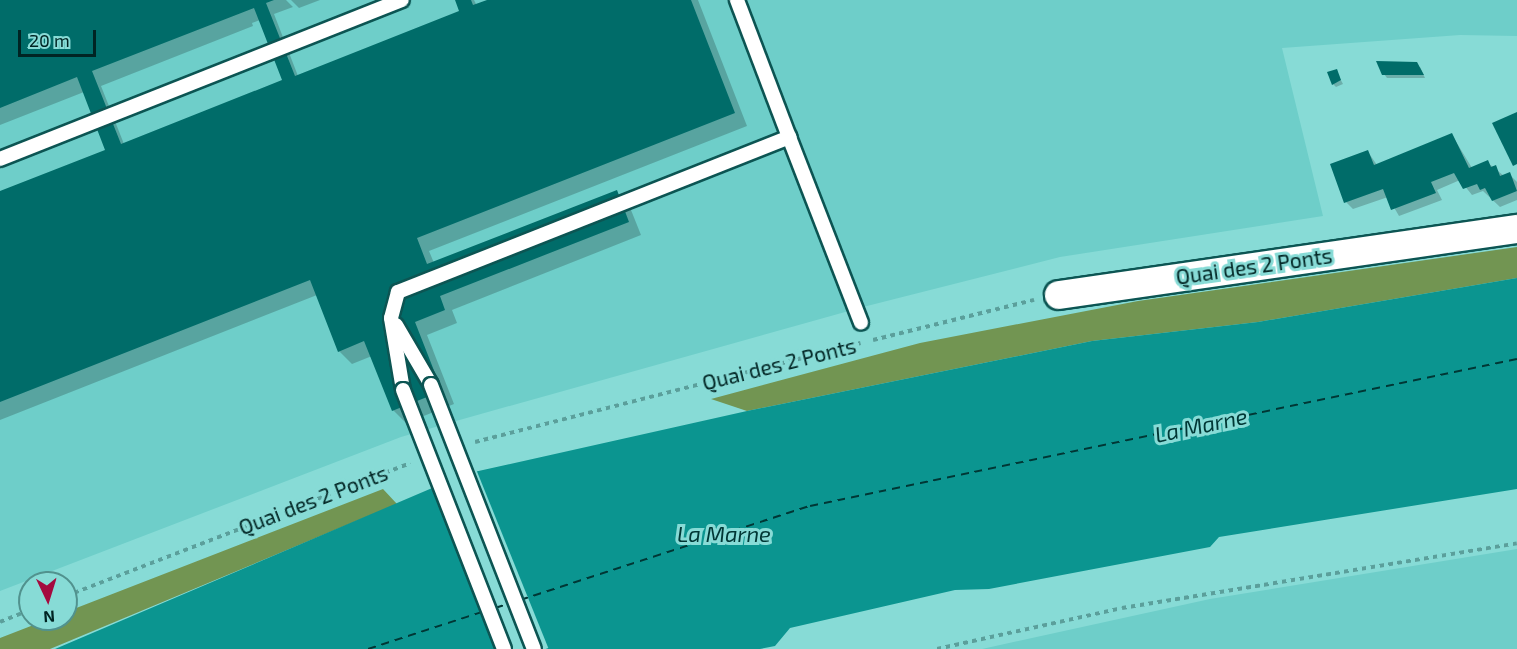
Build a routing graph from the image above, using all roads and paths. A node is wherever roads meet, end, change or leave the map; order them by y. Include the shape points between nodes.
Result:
1 (402, 0) edge
2 (737, 0) edge
3 (789, 137) junction
4 (0, 159) edge
5 (1517, 229) edge
6 (1059, 295) joint
7 (392, 318) junction
8 (861, 323) dead end
9 (467, 444) dead end
10 (414, 462) dead end
11 (1517, 543) edge
12 (78, 591) edge
13 (18, 615) edge
14 (0, 622) edge
15 (504, 649) edge
16 (534, 649) edge
17 (937, 649) edge

1 - 4 lane
2 - 3 lane
3 - 7 lane via 398,292
3 - 8 lane
5 - 6 street, Quai des 2 Ponts
6 - 9 path, Quai des 2 Ponts via 971,314
7 - 15 lane, bridge via 403,390
7 - 16 lane, bridge via 431,385
10 - 12 path, Quai des 2 Ponts
11 - 17 path via 1122,608
13 - 14 path

